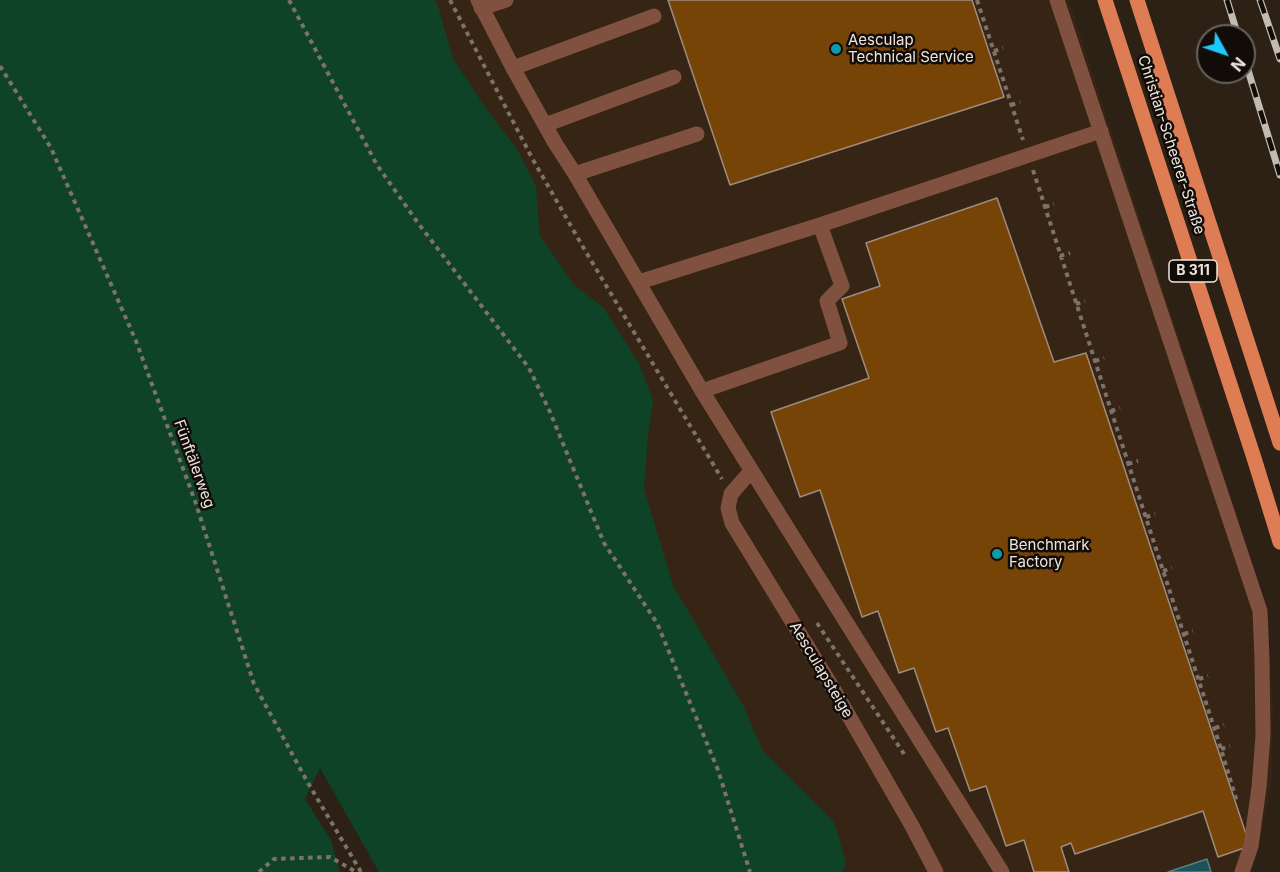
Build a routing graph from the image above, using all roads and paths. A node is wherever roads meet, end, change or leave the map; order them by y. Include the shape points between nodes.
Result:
1 (289, 0) edge
2 (450, 0) edge
3 (506, 0) edge
4 (985, 0) edge
5 (1057, 0) edge
6 (1105, 0) edge
7 (1137, 0) edge
8 (977, 1) edge
9 (480, 4) edge
10 (654, 16) dead end
11 (1003, 48) dead end
12 (994, 51) junction
13 (0, 66) edge
14 (513, 68) junction
15 (675, 77) dead end
16 (1020, 102) dead end
17 (1011, 105) junction
18 (545, 125) junction
19 (1101, 131) junction
20 (697, 134) dead end
21 (1028, 155) junction
22 (575, 174) junction
23 (1054, 204) dead end
24 (1044, 207) junction
25 (820, 225) junction
26 (1070, 253) dead end
27 (1060, 256) junction
28 (639, 282) junction
29 (1085, 301) dead end
30 (1076, 304) junction
31 (1104, 358) dead end
32 (1095, 360) junction
33 (702, 391) junction
34 (1120, 408) dead end
35 (1111, 411) junction
36 (1280, 443) edge
37 (1138, 461) dead end
38 (1128, 464) junction
39 (751, 471) junction
40 (731, 494) junction
41 (1155, 514) dead end
42 (1146, 517) junction
43 (1280, 542) edge
44 (1172, 568) dead end
45 (1163, 571) junction
46 (811, 614) dead end
47 (1193, 631) dead end
48 (1184, 634) junction
49 (1208, 676) dead end
50 (1199, 679) junction
51 (1224, 725) dead end
52 (1215, 728) junction
53 (1230, 746) dead end
54 (1221, 749) junction
55 (910, 763) dead end
56 (1234, 792) dead end
57 (259, 872) edge
58 (356, 872) edge
59 (361, 872) edge
60 (750, 872) edge
61 (936, 872) edge
62 (1002, 872) edge
63 (1242, 872) edge

1 - 60 path via 377,165 530,368 604,543 657,623 718,770
2 - 40 path via 537,168
3 - 9 lane
4 - 8 path
5 - 19 lane
6 - 43 main road, Christian-Scheerer-Straße / B 311
7 - 36 main road, Christian-Scheerer-Straße / B 311
8 - 12 path
9 - 14 lane
10 - 14 lane
11 - 12 path
12 - 17 path
13 - 59 path, Fünftälerweg via 51,148 136,341 195,501 254,684
14 - 18 lane
15 - 18 lane
16 - 17 path
17 - 21 path
18 - 22 lane
19 - 21 lane
19 - 63 lane via 1260,611 1260,780 1251,846
20 - 22 lane
21 - 24 path
21 - 25 lane
22 - 28 lane
23 - 24 path
24 - 27 path
25 - 28 lane
25 - 33 lane via 842,286 827,301 840,344
26 - 27 path
27 - 30 path
28 - 33 lane
29 - 30 path
30 - 32 path
31 - 32 path
32 - 35 path
33 - 39 lane
34 - 35 path
35 - 38 path
37 - 38 path
38 - 42 path
39 - 40 lane
39 - 62 lane
40 - 61 lane, Aesculapsteige via 728,508 732,524 834,690
41 - 42 path
42 - 45 path
44 - 45 path
45 - 48 path
46 - 55 path
47 - 48 path
48 - 50 path
49 - 50 path
50 - 52 path
51 - 52 path
52 - 54 path
53 - 54 path
54 - 56 path
57 - 58 path via 274,859 330,857

